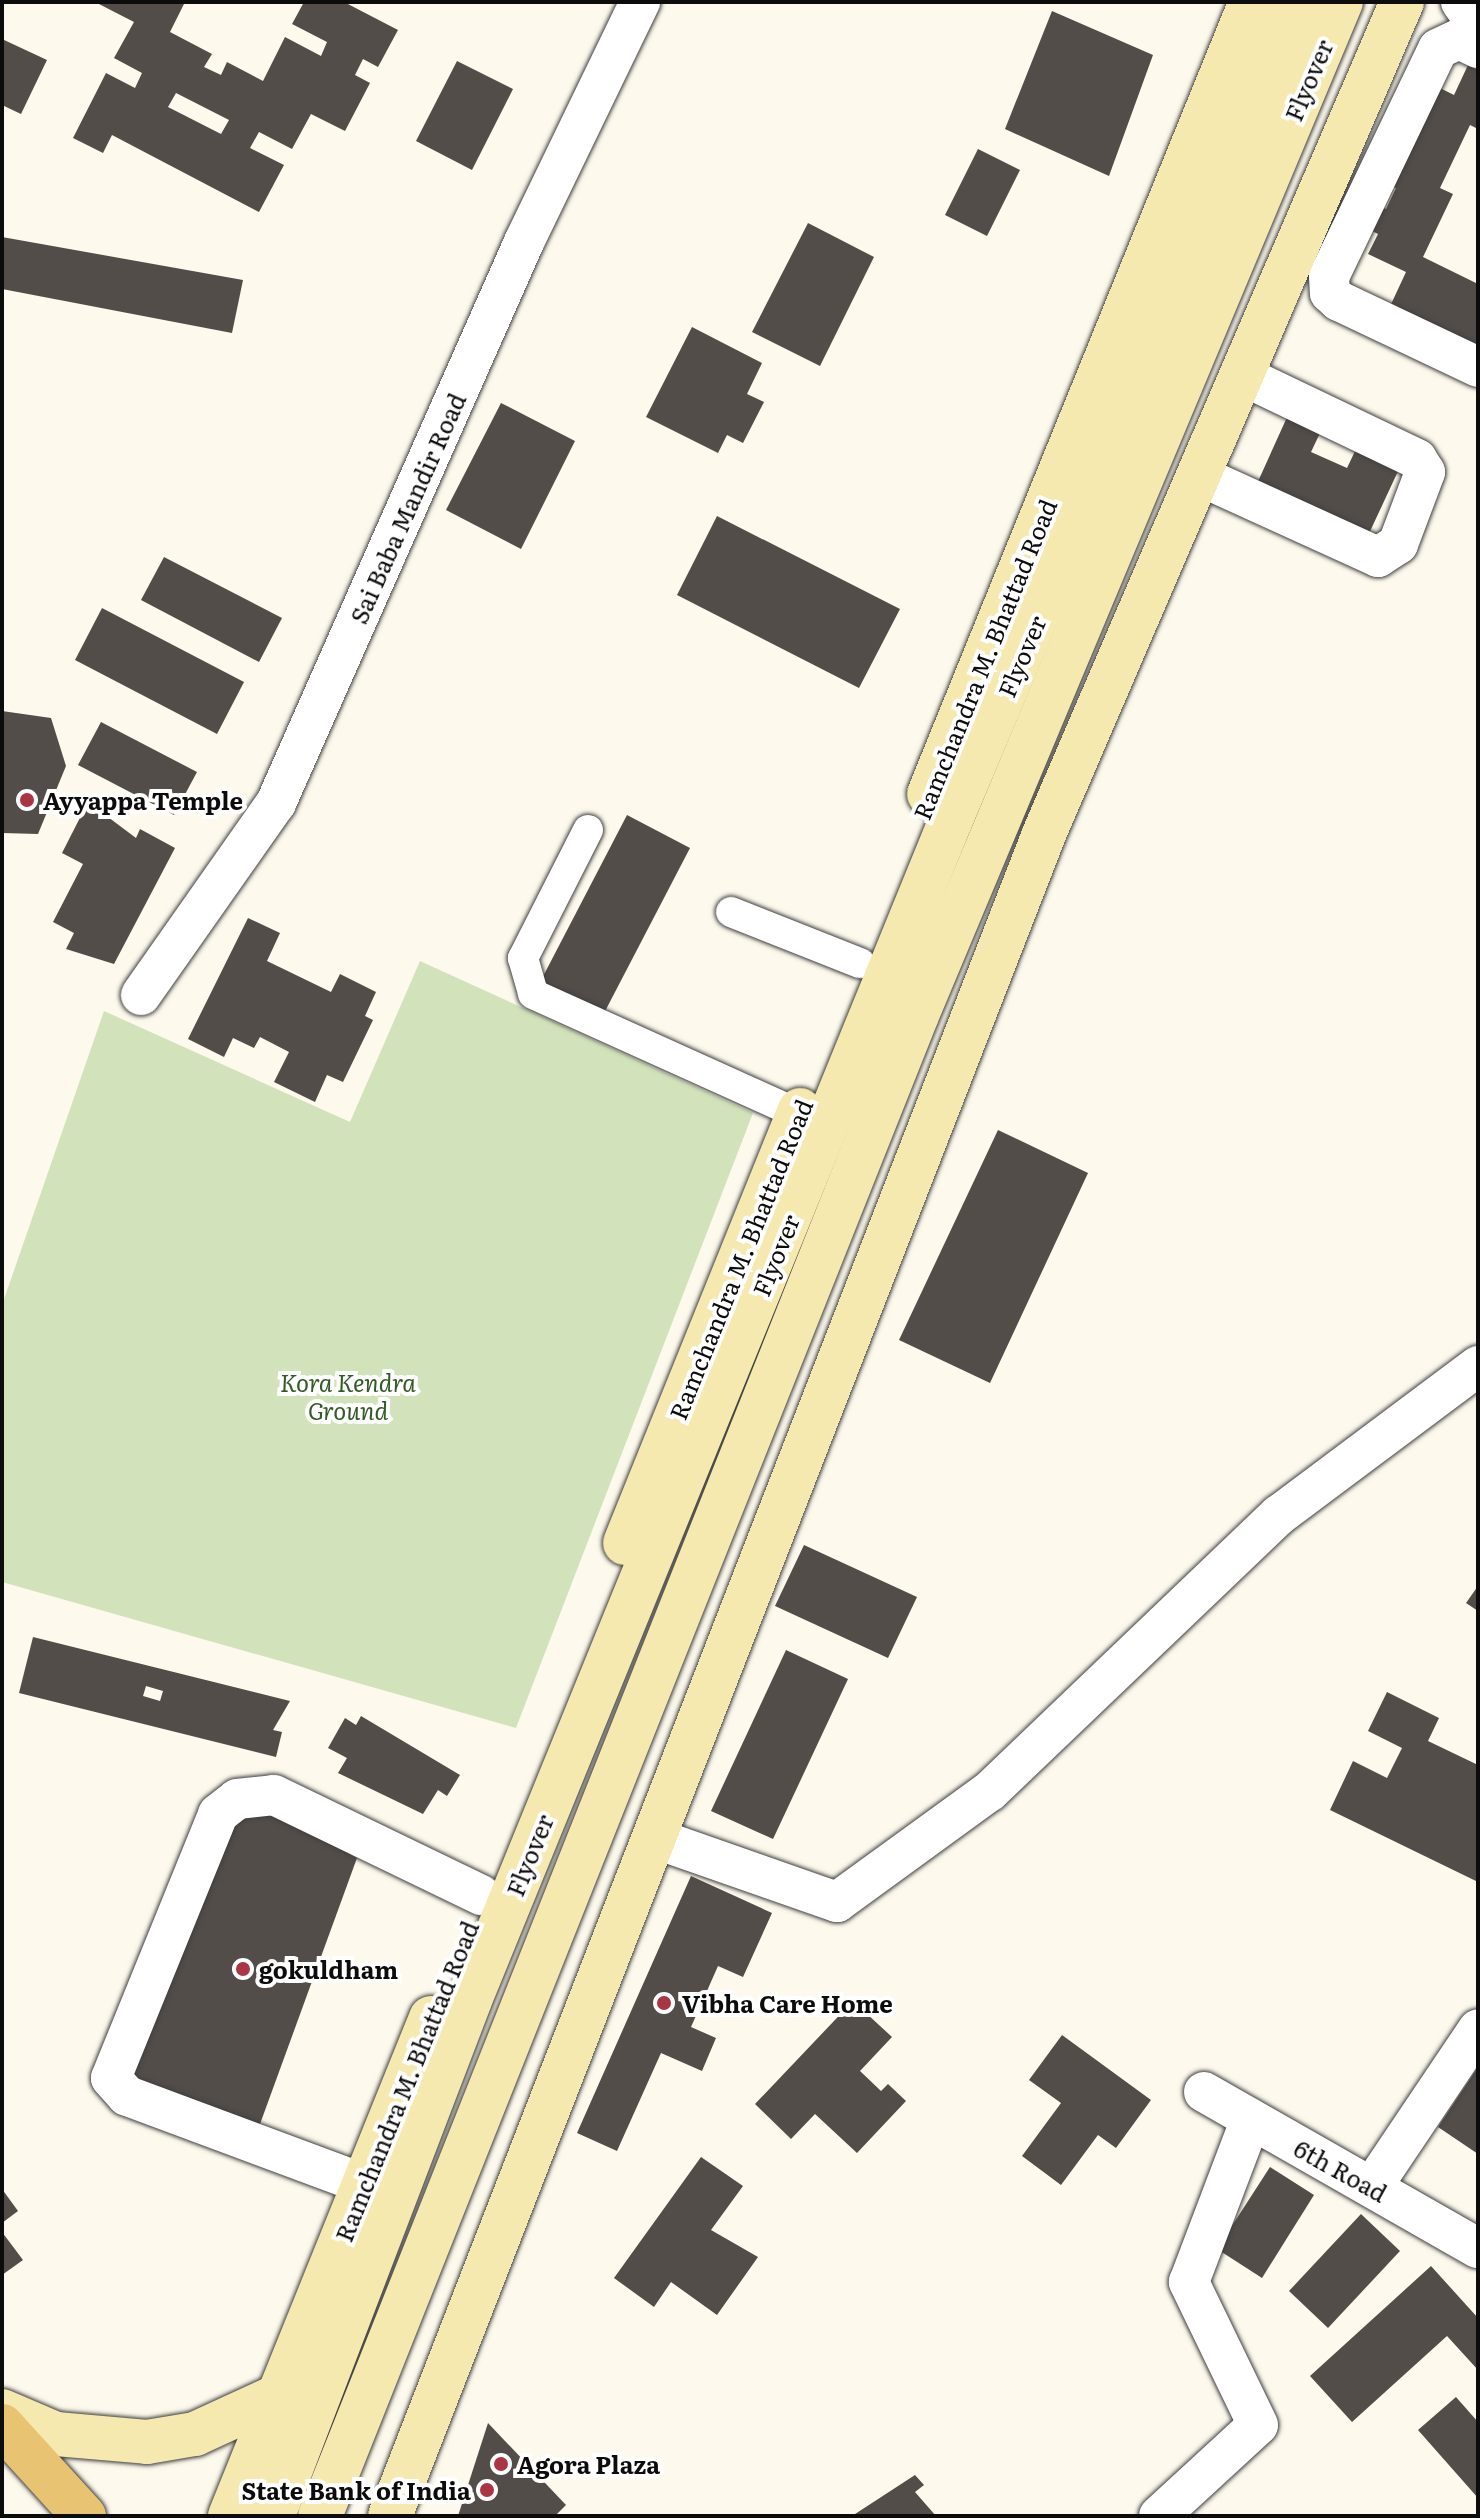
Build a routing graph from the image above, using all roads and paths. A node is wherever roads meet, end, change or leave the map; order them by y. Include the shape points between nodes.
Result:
1 (640, 2) edge
2 (1251, 2) edge
3 (1296, 2) edge
4 (1341, 2) edge
5 (1402, 2) edge
6 (1461, 2) edge
7 (1478, 25) edge
8 (1478, 48) edge
9 (1478, 367) edge
10 (1242, 375) junction
11 (1198, 475) junction
12 (588, 830) dead end
13 (731, 912) dead end
14 (860, 963) junction
15 (141, 995) dead end
16 (799, 1114) junction
17 (1478, 1366) edge
18 (654, 1838) junction
19 (481, 1895) junction
20 (1478, 2029) edge
21 (1204, 2092) dead end
22 (1251, 2119) junction
23 (364, 2184) junction
24 (1372, 2187) junction
25 (1478, 2248) edge
26 (278, 2396) junction
27 (2, 2411) edge
28 (2, 2426) edge
29 (84, 2516) edge
30 (230, 2516) edge
31 (273, 2516) edge
32 (320, 2516) edge
33 (390, 2516) edge
34 (1159, 2516) edge

1 - 15 street, Sai Baba Mandir Road via 524,242 276,803
2 - 14 main road, Ramchandra M. Bhattad Road
3 - 31 main road, Flyover via 950,822 476,1986
4 - 32 main road, Flyover via 917,1015
5 - 10 main road
6 - 7 street
8 - 9 street via 1459,39 1438,49 1329,276 1330,293 1339,301
10 - 11 main road
10 - 11 street via 1417,459 1425,472 1398,544 1378,557
11 - 18 main road via 1044,834
12 - 16 street via 523,958 533,994
13 - 14 street
14 - 16 main road, Ramchandra M. Bhattad Road
16 - 19 main road, Ramchandra M. Bhattad Road
17 - 18 street via 1279,1515 990,1791 837,1902
18 - 33 main road
19 - 23 main road, Ramchandra M. Bhattad Road
19 - 23 street via 274,1795 237,1799 212,1829 111,2078 127,2096
20 - 24 street
21 - 22 street, 6th Road
22 - 24 street, 6th Road
22 - 34 street via 1189,2282 1258,2425
23 - 26 main road, Ramchandra M. Bhattad Road
24 - 25 street, 6th Road
26 - 27 main road via 195,2434 147,2442 56,2434
26 - 30 main road, Ramchandra M. Bhattad Road
28 - 29 main road

